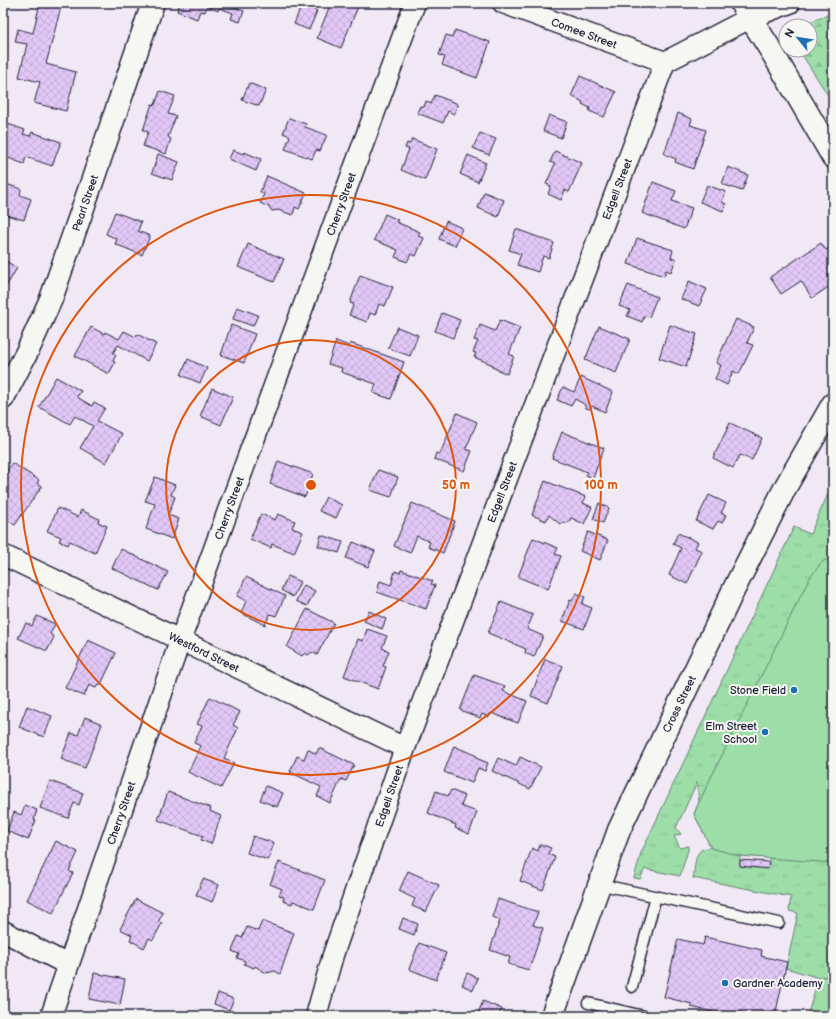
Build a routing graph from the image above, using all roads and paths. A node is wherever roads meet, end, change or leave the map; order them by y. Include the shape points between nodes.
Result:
1 (153, 3) edge
2 (415, 3) edge
3 (504, 3) edge
4 (790, 3) edge
5 (746, 10) edge
6 (665, 62) junction
7 (833, 157) edge
8 (3, 398) edge
9 (833, 404) edge
10 (3, 555) edge
11 (180, 640) junction
12 (405, 748) junction
13 (598, 884) junction
14 (656, 896) junction
15 (779, 923) dead end
16 (3, 931) edge
17 (68, 965) junction
18 (632, 987) dead end
19 (588, 1003) dead end
20 (51, 1016) edge
21 (316, 1016) edge
22 (552, 1016) edge
23 (644, 1016) edge

1 - 8 street, Pearl Street via 51,299
2 - 11 street, Cherry Street
3 - 6 street, Comee Street
4 - 5 street
5 - 6 street
5 - 7 street
6 - 12 street, Edgell Street
9 - 13 street, Cross Street via 786,486 733,591 619,830
10 - 11 street, Westford Street
11 - 12 street, Westford Street
11 - 17 street, Cherry Street
12 - 21 street, Edgell Street via 333,955
13 - 14 lane
13 - 22 street, Cross Street
14 - 15 lane
14 - 18 lane
16 - 17 street
17 - 20 street, Cherry Street
19 - 23 lane

